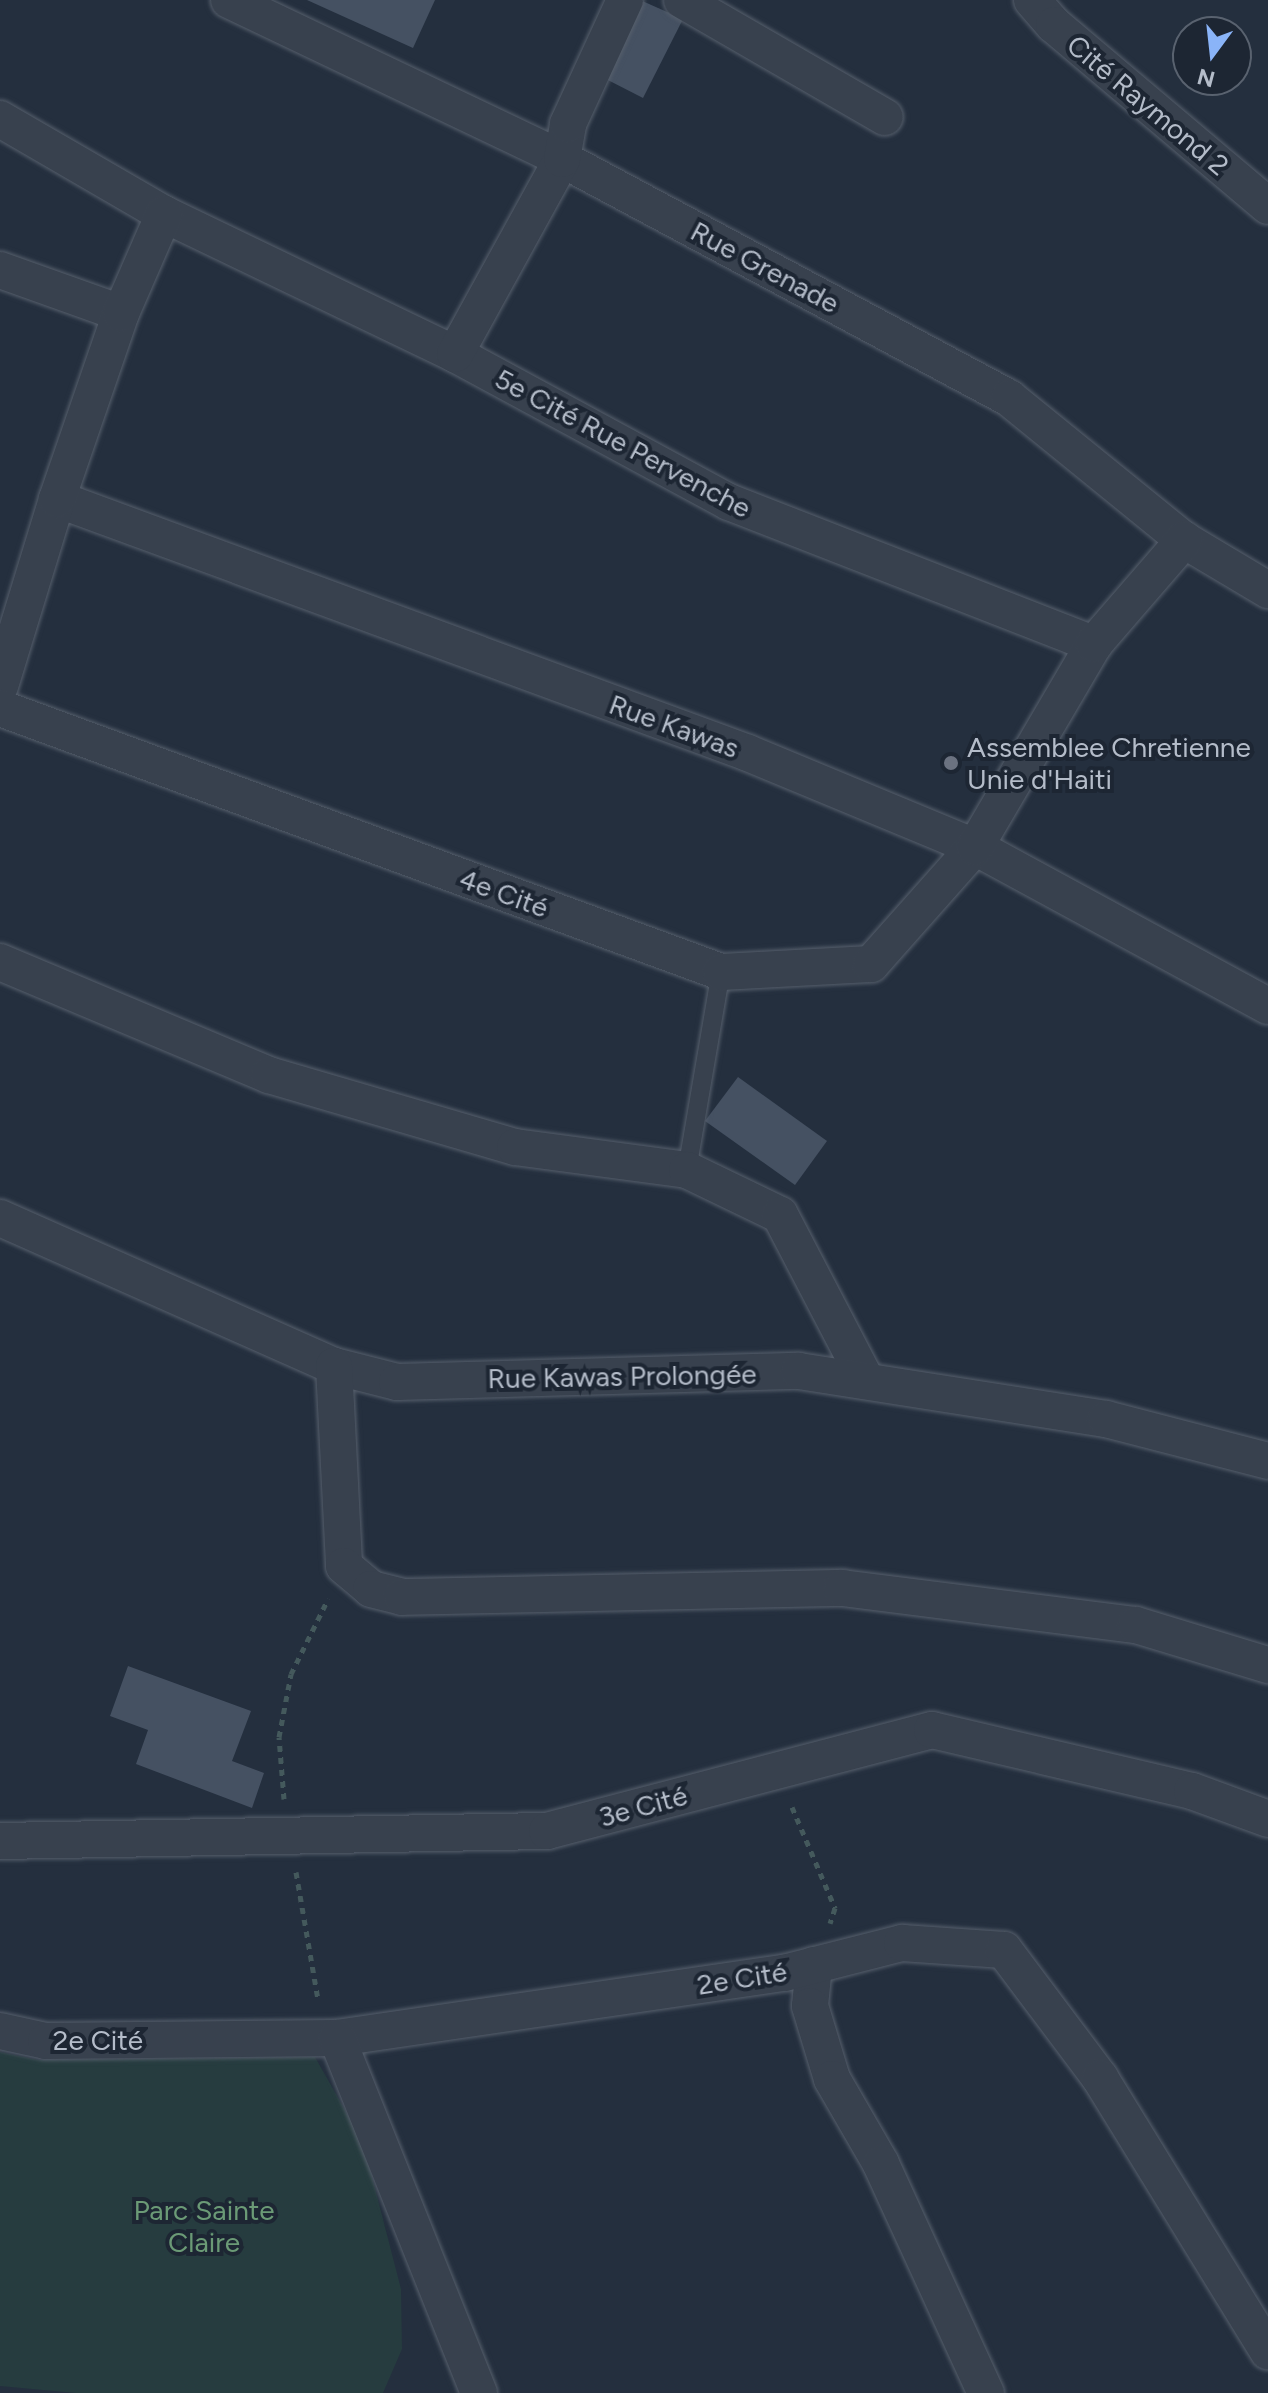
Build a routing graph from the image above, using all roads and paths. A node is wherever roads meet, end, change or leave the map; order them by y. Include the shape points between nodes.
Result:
1 (229, 0) edge
2 (625, 0) edge
3 (682, 0) edge
4 (1032, 0) edge
5 (885, 117) dead end
6 (0, 119) edge
7 (562, 159) junction
8 (1268, 206) edge
9 (164, 214) junction
10 (0, 270) edge
11 (121, 313) junction
12 (455, 354) junction
13 (57, 499) junction
14 (1184, 540) junction
15 (1268, 590) edge
16 (12, 594) edge
17 (1094, 644) junction
18 (0, 686) edge
19 (0, 708) edge
20 (975, 847) junction
21 (0, 962) edge
22 (721, 972) junction
23 (1268, 1006) edge
24 (687, 1170) junction
25 (0, 1218) edge
26 (334, 1366) junction
27 (865, 1378) junction
28 (1268, 1461) edge
29 (344, 1566) junction
30 (1268, 1665) edge
31 (777, 1771) junction
32 (1268, 1819) edge
33 (289, 1838) junction
34 (0, 1841) edge
35 (835, 1908) dead end
36 (814, 1965) junction
37 (0, 2031) edge
38 (337, 2038) junction
39 (1268, 2351) edge
40 (479, 2393) edge
41 (986, 2393) edge

1 - 7 street, Rue Grenade
2 - 7 street via 568,124
3 - 5 street
4 - 8 street, Cité Raymond 2 via 1054,25
6 - 9 street, 5e Cité Rue Pervenche
7 - 12 street
7 - 14 street, Rue Grenade via 1009,398
9 - 11 street
9 - 12 street, 5e Cité Rue Pervenche
10 - 11 street
11 - 13 street
12 - 17 street, 5e Cité Rue Pervenche via 729,502
13 - 16 street
13 - 20 street, Rue Kawas via 748,753
14 - 15 street, Rue Grenade
14 - 17 street, 4e Cité
16 - 18 street
17 - 20 street, 4e Cité
19 - 22 street, 4e Cité
20 - 22 street, 4e Cité via 871,964
20 - 23 street, Rue Kawas
21 - 24 street via 269,1075 515,1147
22 - 24 lane
24 - 27 street via 780,1215
25 - 26 street, Rue Kawas Prolongée
26 - 27 street, Rue Kawas Prolongée via 397,1382 799,1371
26 - 29 street
27 - 28 street, Rue Kawas Prolongée via 1106,1419
29 - 30 street via 371,1589 402,1597 842,1588 1136,1625
29 - 33 path via 291,1674 279,1737
31 - 32 street, 3e Cité via 932,1730 1192,1791
31 - 33 street, 3e Cité via 547,1831
31 - 35 path
33 - 34 street, 3e Cité
33 - 38 path via 309,1963 322,2015
36 - 38 street, 2e Cité
36 - 39 street, 2e Cité via 902,1943 1004,1950 1100,2078
36 - 41 street via 810,2006 832,2079 881,2164
37 - 38 street, 2e Cité via 46,2041
38 - 40 street

